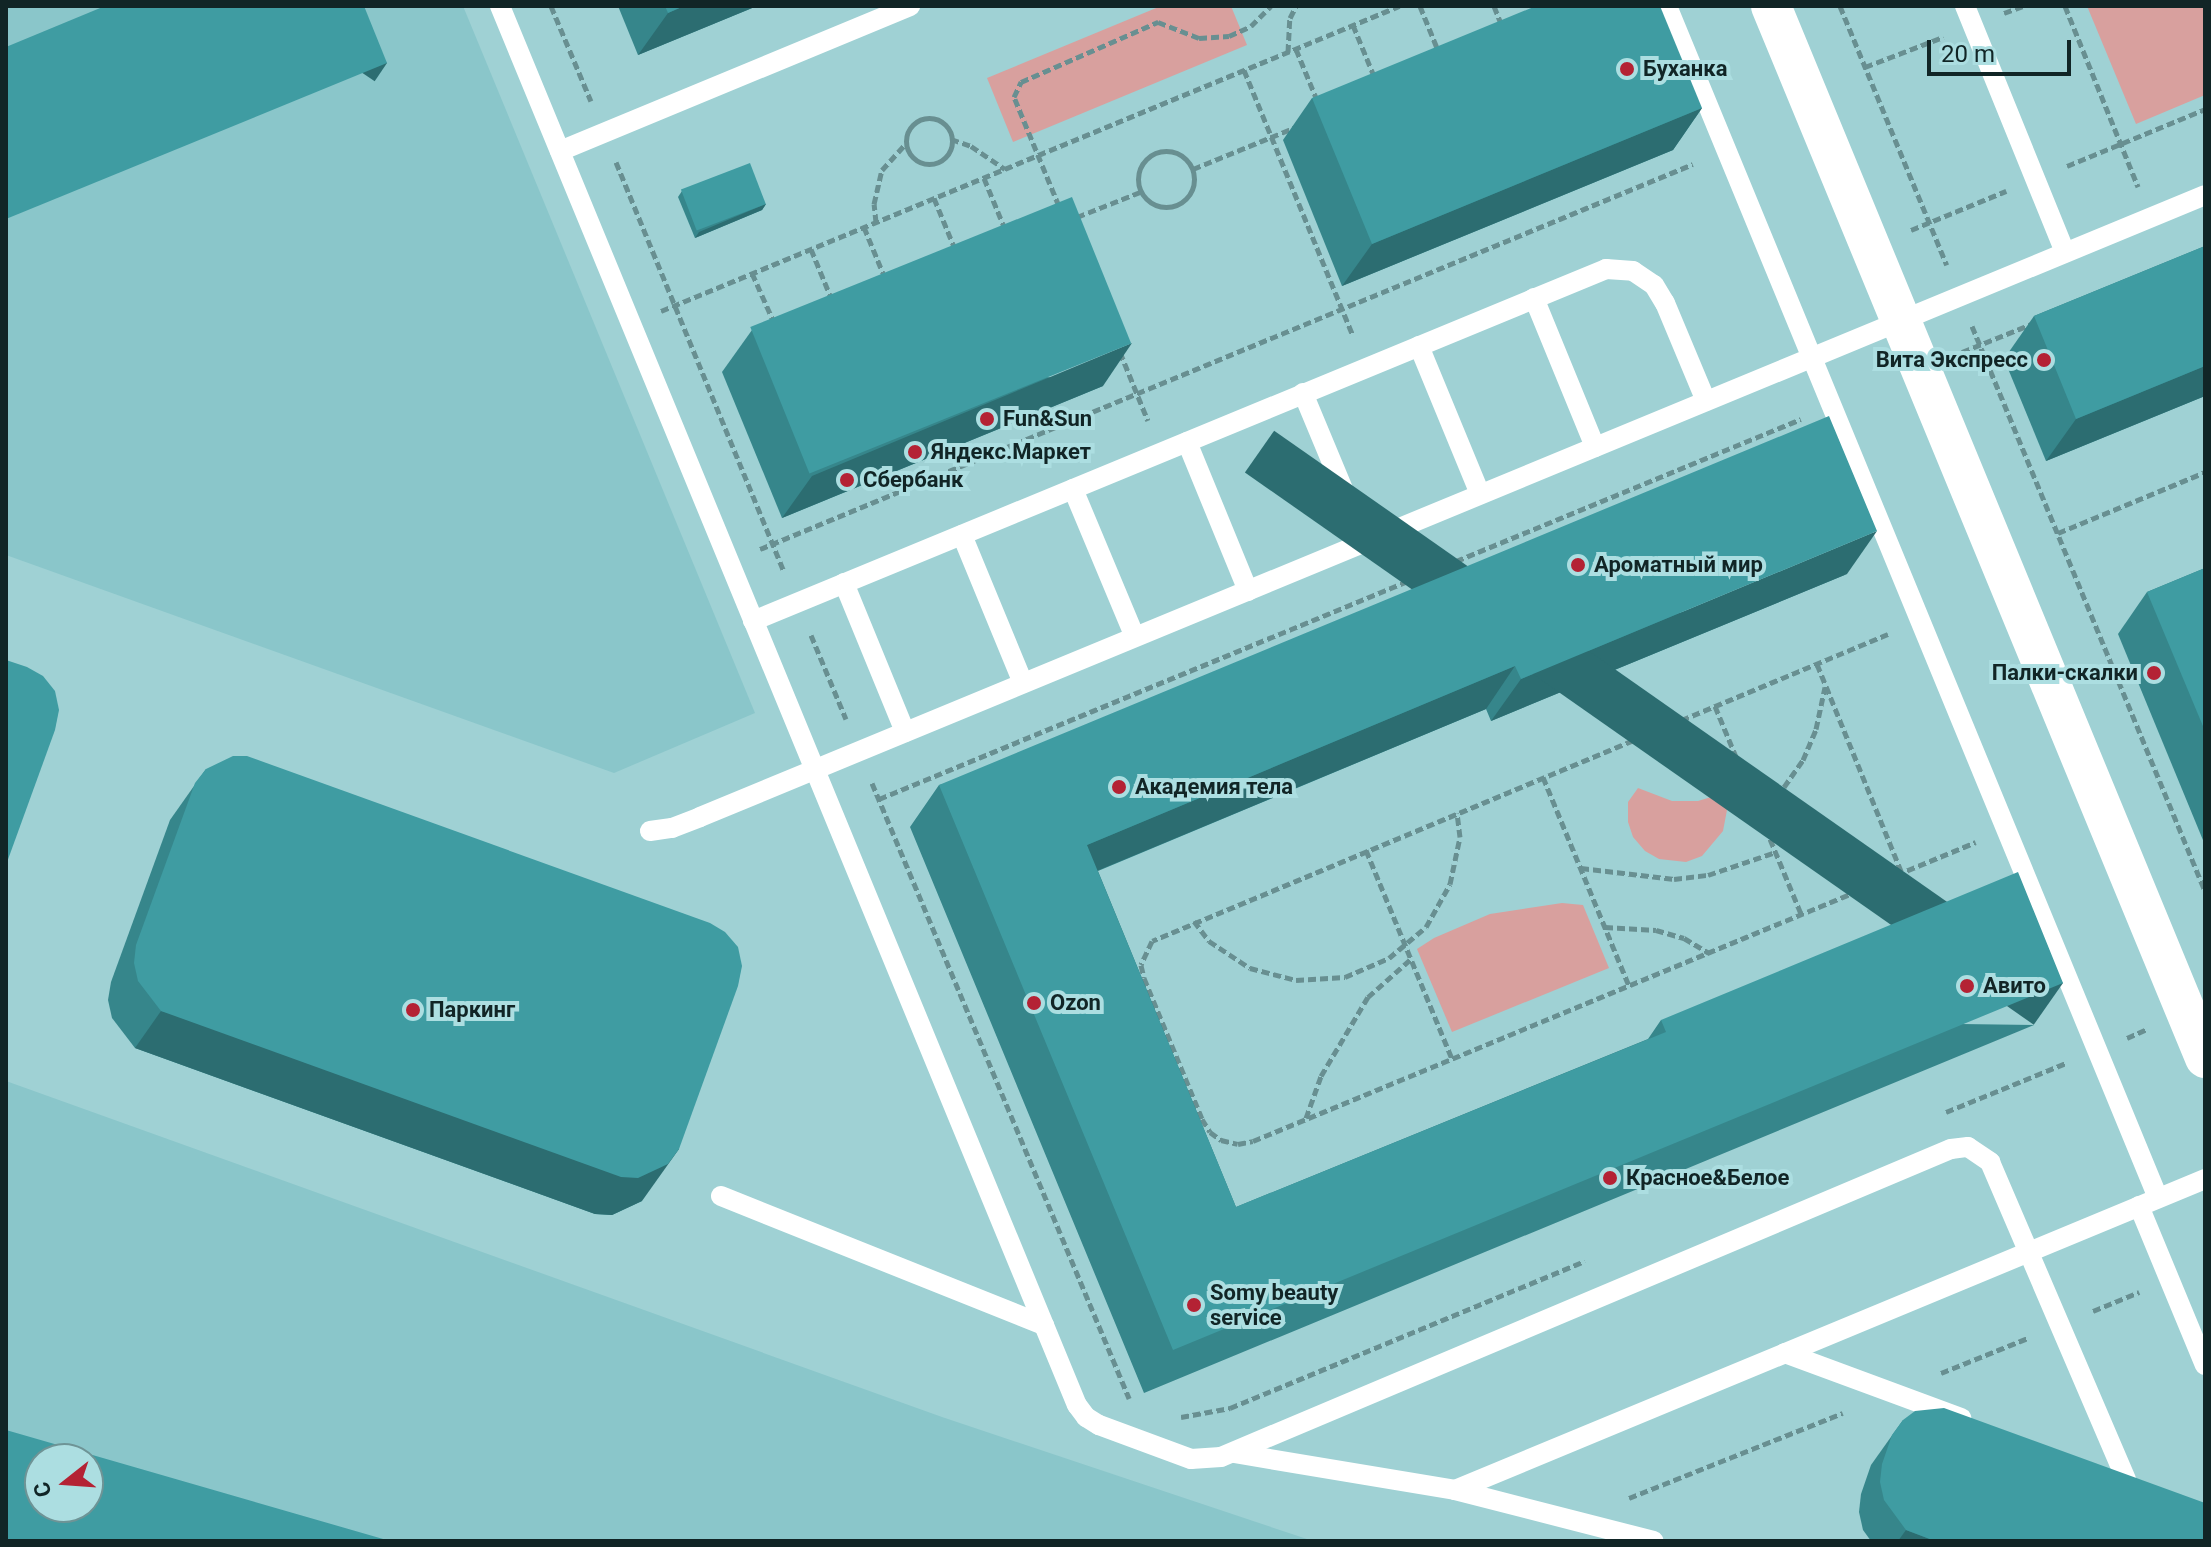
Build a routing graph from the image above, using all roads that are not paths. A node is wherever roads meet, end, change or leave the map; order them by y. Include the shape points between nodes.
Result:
1 (500, 6) edge
2 (910, 6) edge
3 (1667, 6) edge
4 (1771, 6) edge
5 (1965, 6) edge
6 (560, 151) junction
7 (2205, 195) edge
8 (2065, 252) junction
9 (1534, 298) junction
10 (1901, 321) junction
11 (1419, 346) junction
12 (1811, 357) junction
13 (1303, 393) junction
14 (1706, 401) junction
15 (1187, 442) junction
16 (1595, 447) junction
17 (1073, 489) junction
18 (1480, 494) junction
19 (962, 535) junction
20 (1365, 542) junction
21 (844, 583) junction
22 (1248, 591) junction
23 (753, 621) junction
24 (1135, 637) junction
25 (1023, 683) junction
26 (905, 732) junction
27 (815, 769) junction
28 (650, 831) dead end
29 (2205, 1058) edge
30 (2205, 1179) edge
31 (721, 1196) dead end
32 (2149, 1202) junction
33 (2028, 1252) junction
34 (1044, 1325) junction
35 (1785, 1353) junction
36 (2205, 1365) edge
37 (1980, 1425) edge
38 (1234, 1453) junction
39 (2096, 1468) edge
40 (2126, 1479) junction
41 (2152, 1488) edge
42 (1455, 1490) junction
43 (1654, 1541) edge

1 - 6 lane
2 - 6 lane
3 - 12 lane
4 - 10 street
5 - 8 lane
6 - 23 lane
7 - 8 lane
8 - 10 lane
9 - 11 lane
9 - 14 lane via 1606,269 1645,276 1665,303
9 - 16 lane
10 - 12 lane
10 - 29 street
11 - 13 lane
11 - 18 lane
12 - 14 lane
12 - 32 lane via 2097,1050
13 - 15 lane
13 - 20 lane
14 - 16 lane
15 - 17 lane
15 - 22 lane
16 - 18 lane
17 - 19 lane
17 - 24 lane
18 - 20 lane
19 - 21 lane
19 - 25 lane
20 - 22 lane
21 - 23 lane
21 - 26 lane
22 - 24 lane
23 - 27 lane
24 - 25 lane
25 - 26 lane
26 - 27 lane
27 - 28 lane via 672,828
27 - 34 lane
30 - 32 lane
31 - 34 lane
32 - 33 lane
32 - 36 lane
33 - 35 lane
33 - 38 lane via 1990,1162 1968,1147 1951,1149
33 - 40 lane
34 - 38 lane via 1077,1405 1090,1420 1191,1459
35 - 37 lane
35 - 42 lane
38 - 42 lane
39 - 40 lane
40 - 41 lane
42 - 43 lane

